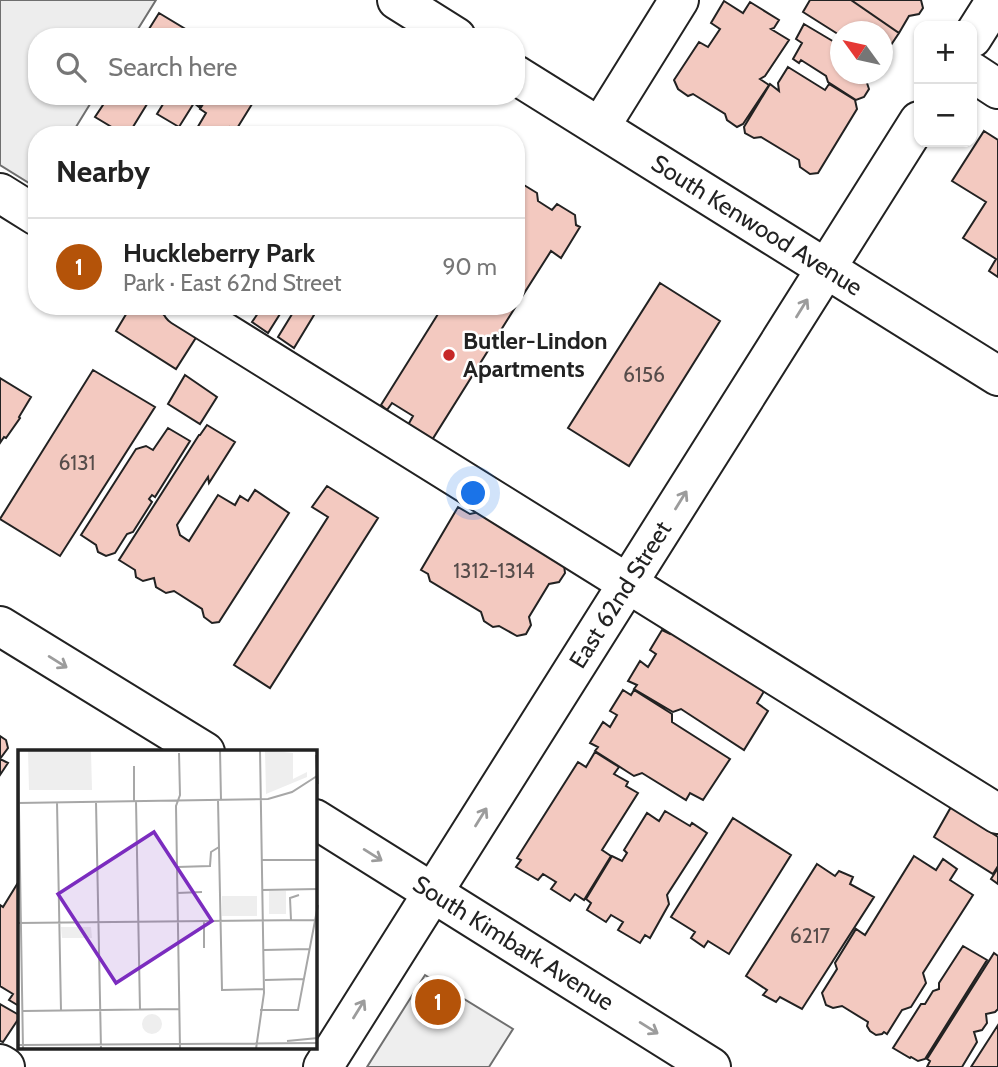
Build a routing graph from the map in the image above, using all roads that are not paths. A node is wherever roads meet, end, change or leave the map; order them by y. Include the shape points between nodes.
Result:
1 (397, 0) edge
2 (679, 0) edge
3 (996, 0) edge
4 (442, 28) edge
5 (977, 30) edge
6 (977, 75) edge
7 (525, 81) edge
8 (998, 89) edge
9 (600, 127) junction
10 (914, 129) edge
11 (0, 193) edge
12 (28, 210) edge
13 (826, 269) junction
14 (196, 315) edge
15 (998, 376) edge
16 (628, 584) junction
17 (0, 626) edge
18 (202, 750) edge
19 (998, 814) edge
20 (317, 820) edge
21 (433, 892) junction
22 (0, 1064) edge
23 (5, 1067) edge
24 (323, 1067) edge
25 (711, 1067) edge

1 - 4 street
2 - 9 street
3 - 5 street
6 - 8 street
7 - 9 street, South Kenwood Avenue
9 - 13 street, South Kenwood Avenue
10 - 13 street, East 62nd Street
11 - 12 street
13 - 15 street, South Kenwood Avenue
16 -> 13 street, East 62nd Street
14 - 16 street
16 - 19 street
21 -> 16 street, East 62nd Street
17 -> 18 street
20 -> 21 street, South Kimbark Avenue
24 -> 21 street, East 62nd Street
21 -> 25 street, South Kimbark Avenue
22 - 23 street

